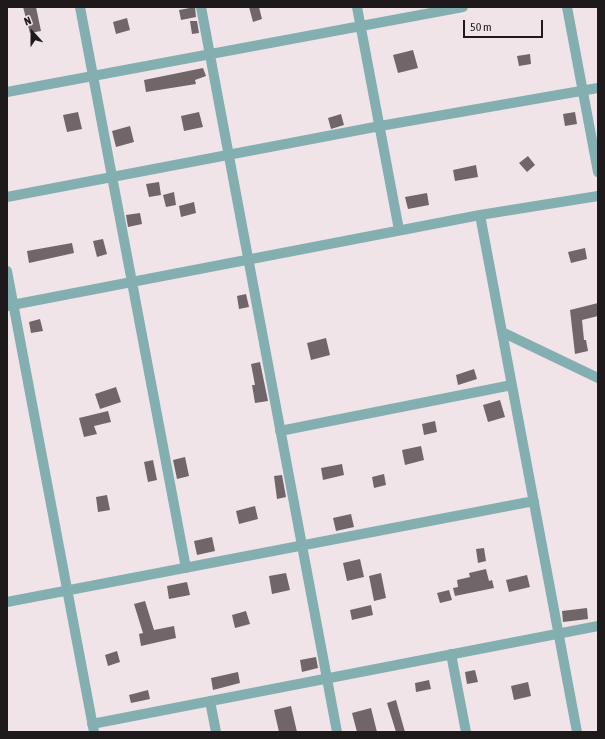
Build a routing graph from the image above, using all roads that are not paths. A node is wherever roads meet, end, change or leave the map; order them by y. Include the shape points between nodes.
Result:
1 (80, 7) edge
2 (201, 7) edge
3 (357, 7) edge
4 (463, 7) edge
5 (567, 7) edge
6 (361, 25) junction
7 (210, 55) junction
8 (93, 76) junction
9 (598, 88) edge
10 (583, 91) junction
11 (7, 92) edge
12 (380, 126) junction
13 (229, 156) junction
14 (598, 172) edge
15 (112, 177) junction
16 (598, 196) edge
17 (7, 197) edge
18 (480, 215) junction
19 (399, 230) junction
20 (248, 261) junction
21 (7, 271) edge
22 (132, 282) junction
23 (10, 305) edge
24 (502, 332) junction
25 (598, 378) edge
26 (512, 385) junction
27 (280, 431) junction
28 (534, 501) junction
29 (302, 547) junction
30 (186, 568) junction
31 (67, 590) junction
32 (7, 602) edge
33 (598, 626) edge
34 (559, 634) junction
35 (451, 654) junction
36 (327, 680) junction
37 (210, 701) junction
38 (93, 728) edge
39 (216, 732) edge
40 (337, 732) edge
41 (466, 732) edge
42 (577, 732) edge

1 - 8 street
2 - 7 street
3 - 6 street
4 - 6 street
5 - 10 street
6 - 7 street
6 - 12 street
7 - 8 street
7 - 13 street
8 - 11 street
8 - 15 street
9 - 10 street
10 - 12 street
10 - 14 street
12 - 13 street
12 - 19 street
13 - 15 street
13 - 20 street
15 - 17 street
15 - 22 street
16 - 18 street
18 - 19 street
18 - 24 street
19 - 20 street
20 - 22 street
20 - 27 street
21 - 23 street
22 - 23 street
22 - 30 street
23 - 31 street
24 - 25 street
24 - 26 street
26 - 27 street
26 - 28 street
27 - 29 street
28 - 29 street
28 - 34 street
29 - 30 street
29 - 36 street
30 - 31 street
31 - 32 street
31 - 38 street
33 - 34 street
34 - 35 street
34 - 42 street
35 - 36 street
35 - 41 street
36 - 37 street
36 - 40 street
37 - 38 street
37 - 39 street

